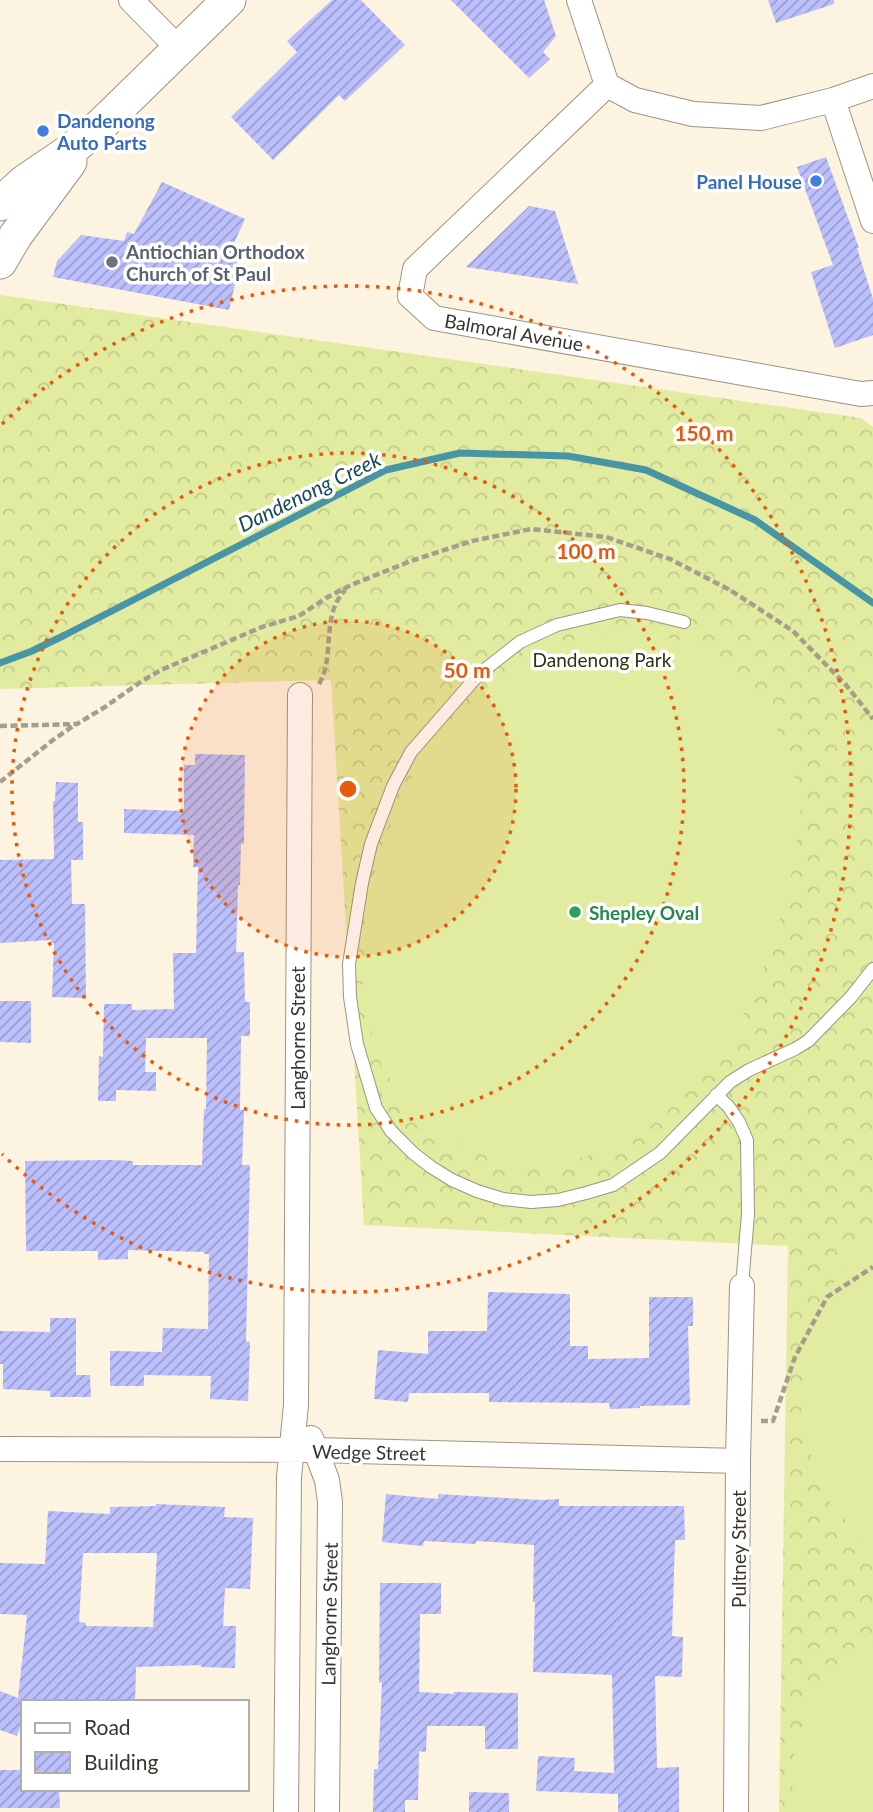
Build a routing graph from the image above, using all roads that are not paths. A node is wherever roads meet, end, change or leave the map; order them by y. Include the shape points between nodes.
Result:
1 (131, 0) edge
2 (229, 0) edge
3 (579, 0) edge
4 (178, 48) junction
5 (607, 85) junction
6 (873, 86) edge
7 (833, 100) junction
8 (101, 125) junction
9 (0, 204) edge
10 (873, 220) edge
11 (0, 262) edge
12 (873, 393) edge
13 (684, 622) dead end
14 (299, 706) road end
15 (873, 969) edge
16 (716, 1095) junction
17 (742, 1286) joint
18 (0, 1449) edge
19 (304, 1450) junction
20 (738, 1461) junction
21 (286, 1812) edge
22 (327, 1812) edge
23 (736, 1812) edge

1 - 4 street
2 - 4 main road
3 - 5 street
4 - 8 main road
5 - 7 street via 635,100 693,114 761,118
5 - 12 street, Balmoral Avenue via 415,269 410,296 434,318
6 - 7 street
7 - 10 street
8 - 9 main road
8 - 11 main road
13 - 16 lane via 620,610 556,625 520,642 479,674 411,752 393,786 362,883 349,964 350,997 366,1078 376,1108 391,1131 452,1181 503,1199 558,1200 613,1185 660,1153
14 - 19 street, Langhorne Street via 296,1380
15 - 16 lane via 807,1041 749,1070
16 - 17 lane via 728,1106 747,1140 748,1214
17 - 20 street, Pultney Street
18 - 19 street, Wedge Street
19 - 20 street, Wedge Street
19 - 21 street, Langhorne Street via 289,1477
19 - 22 street, Langhorne Street via 327,1480 330,1502
20 - 23 street, Pultney Street

